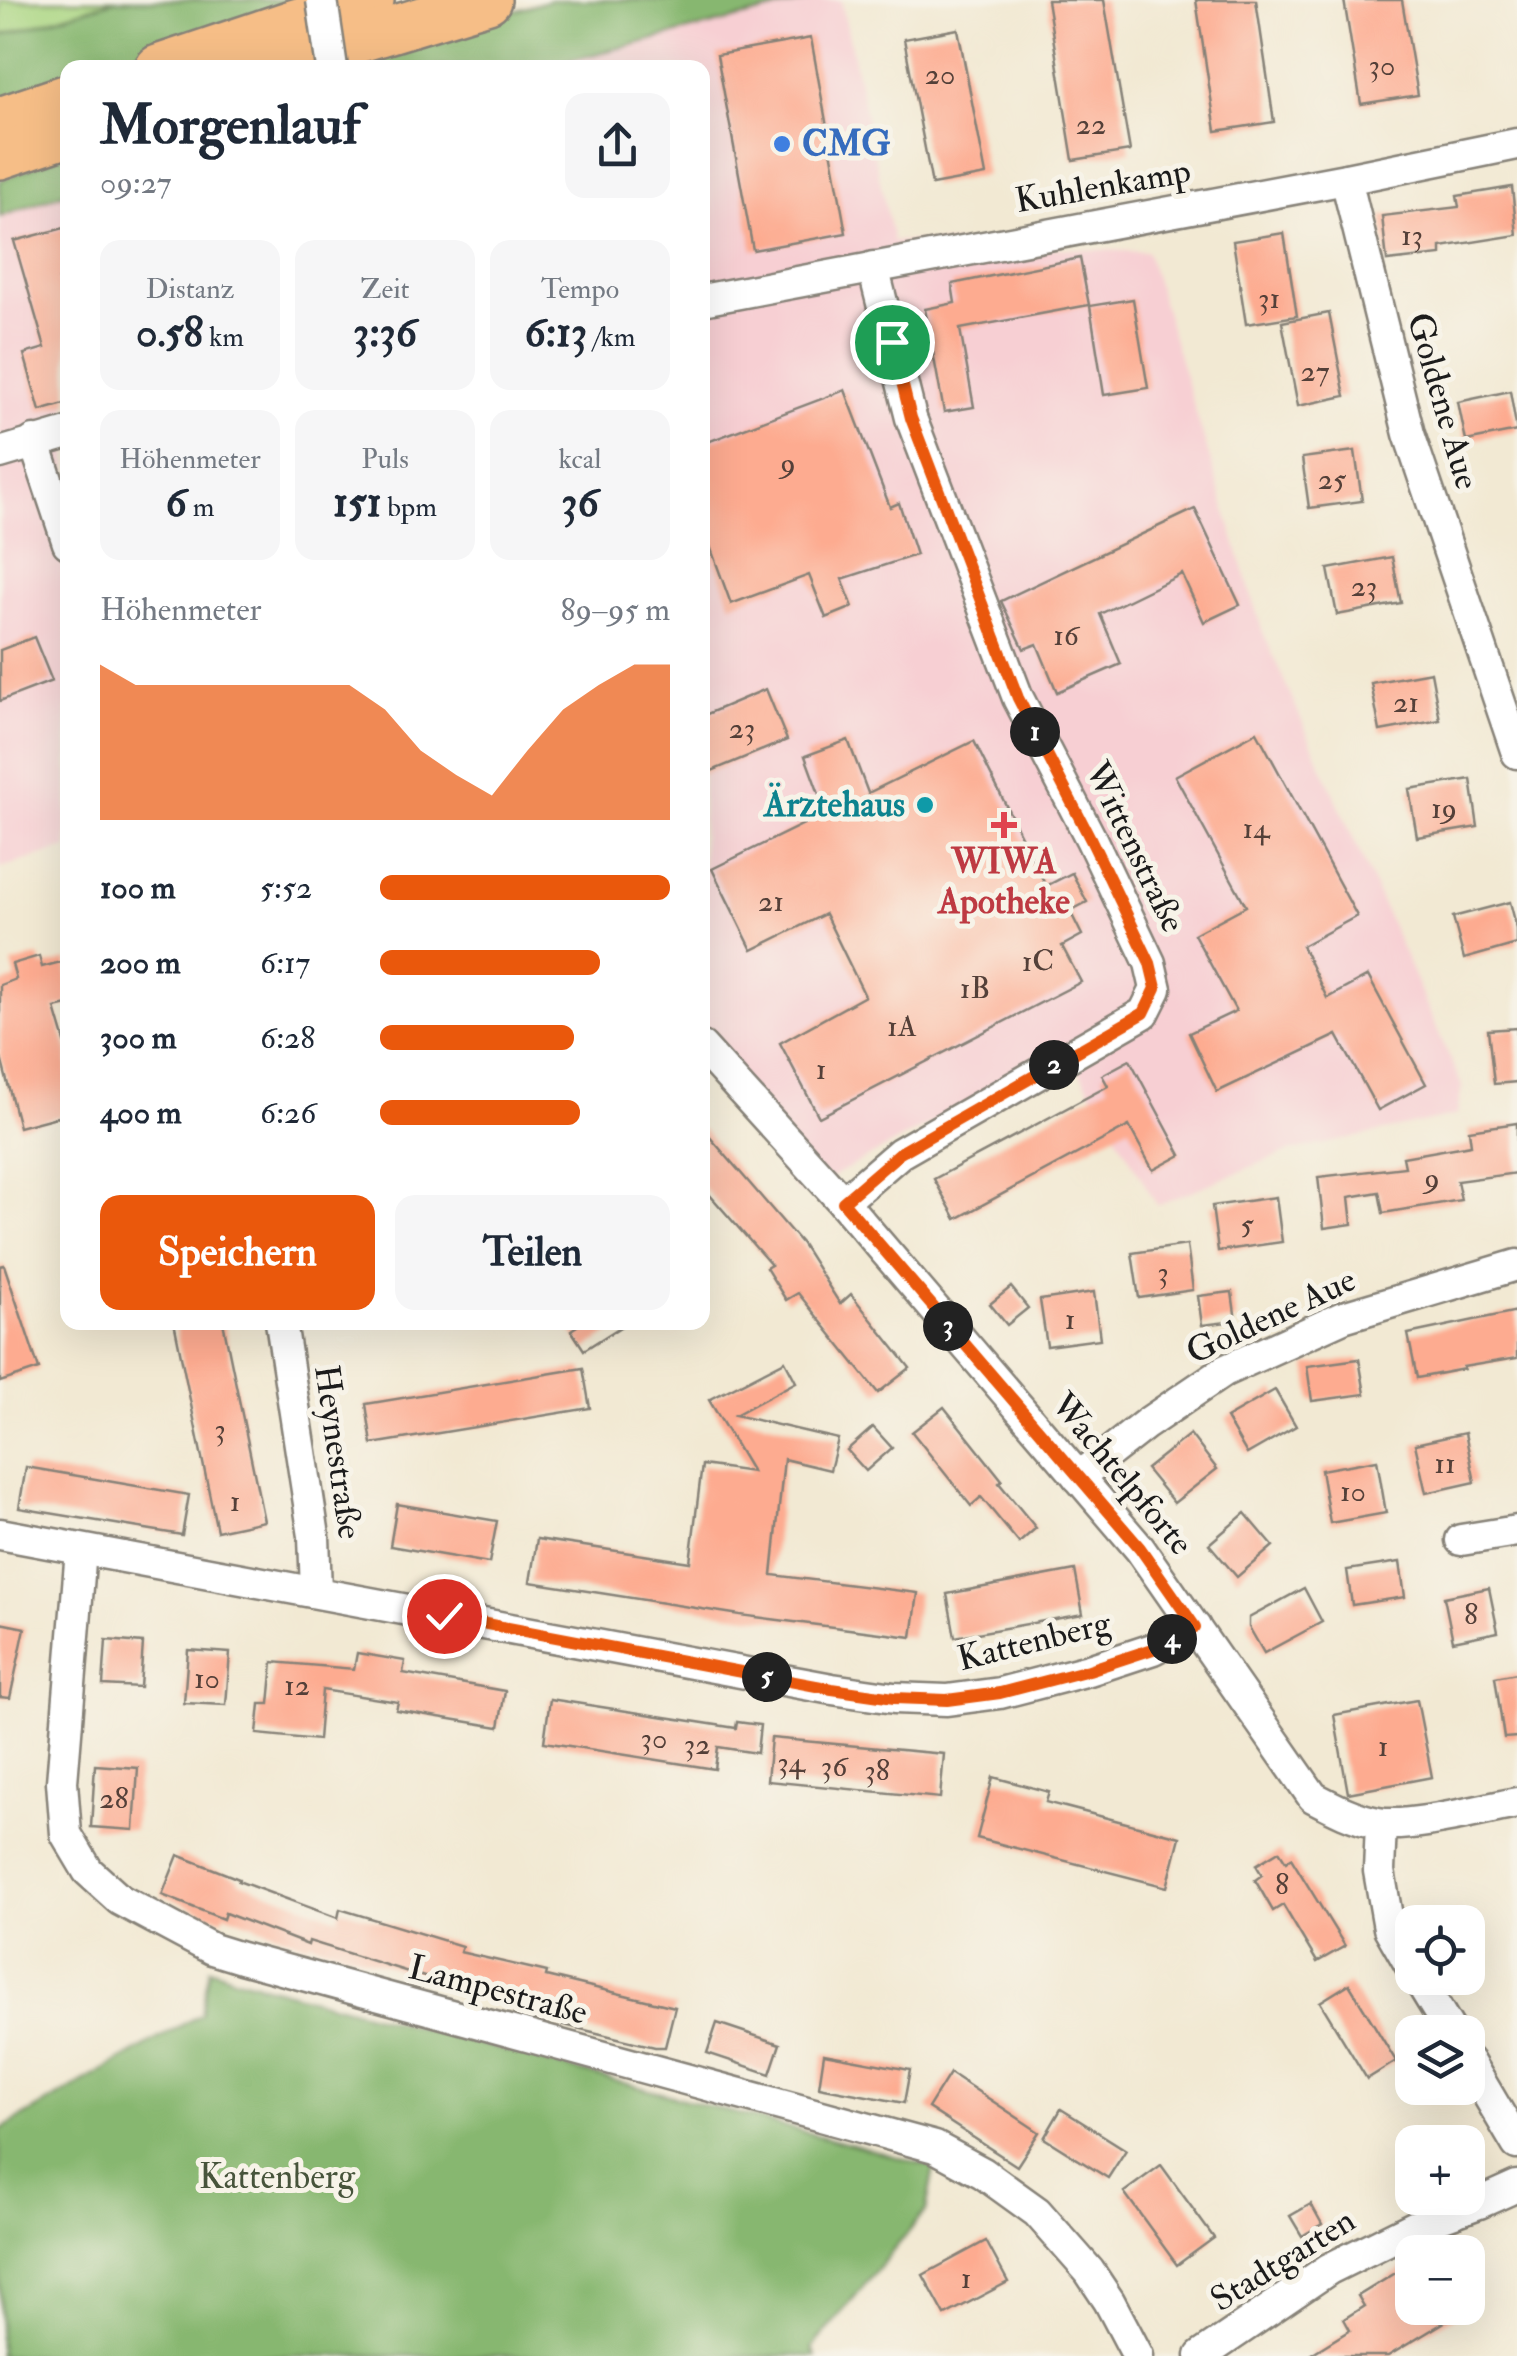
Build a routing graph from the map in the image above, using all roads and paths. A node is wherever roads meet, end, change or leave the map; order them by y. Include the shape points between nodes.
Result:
1 (322, 0) edge
2 (371, 0) edge
3 (488, 0) edge
4 (182, 60) edge
5 (291, 60) edge
6 (331, 60) edge
7 (60, 101) edge
8 (0, 120) edge
9 (60, 136) edge
10 (1517, 144) edge
11 (0, 156) edge
12 (1346, 179) junction
13 (874, 267) junction
14 (710, 298) edge
15 (60, 435) edge
16 (34, 442) junction
17 (0, 453) edge
18 (60, 518) edge
19 (1517, 753) edge
20 (710, 1057) edge
21 (843, 1202) junction
22 (1517, 1265) edge
23 (283, 1330) edge
24 (1078, 1477) junction
25 (1517, 1531) edge
26 (0, 1534) edge
27 (1462, 1540) dead end
28 (81, 1550) junction
29 (316, 1592) junction
30 (1195, 1627) junction
31 (1517, 1803) edge
32 (1381, 1824) junction
33 (1395, 1938) edge
34 (1485, 2090) edge
35 (1517, 2144) edge
36 (1517, 2186) edge
37 (1138, 2356) edge
38 (1201, 2356) edge

1 - 6 street, bridge
2 - 4 highway
3 - 5 highway
7 - 8 highway
9 - 11 highway
10 - 12 street, Kuhlenkamp
12 - 13 street, Kuhlenkamp
12 - 19 street, Goldene Aue via 1408,434
13 - 14 street, Kuhlenkamp
13 - 21 street, Wittenstraße via 911,418 1018,698 1150,963 1156,988 1144,1013 900,1153
15 - 16 street
16 - 17 street
16 - 18 street
20 - 21 street, Wachtelpforte
21 - 24 street, Wachtelpforte
22 - 24 street, Goldene Aue via 1343,1318 1224,1371
23 - 29 street, Heynestraße
24 - 30 street, Wachtelpforte via 1140,1548
25 - 27 street
26 - 28 street, Kattenberg
28 - 29 street, Kattenberg
28 - 37 street, Lampestraße via 62,1782 66,1834 88,1871 120,1900 240,1958 936,2148 1037,2212 1089,2270
29 - 30 street, Kattenberg via 912,1699 947,1700 1089,1670
30 - 32 street, Wachtelpforte via 1313,1797
31 - 32 street
32 - 33 street via 1379,1871
34 - 35 street
36 - 38 street, Stadtgarten via 1329,2269

